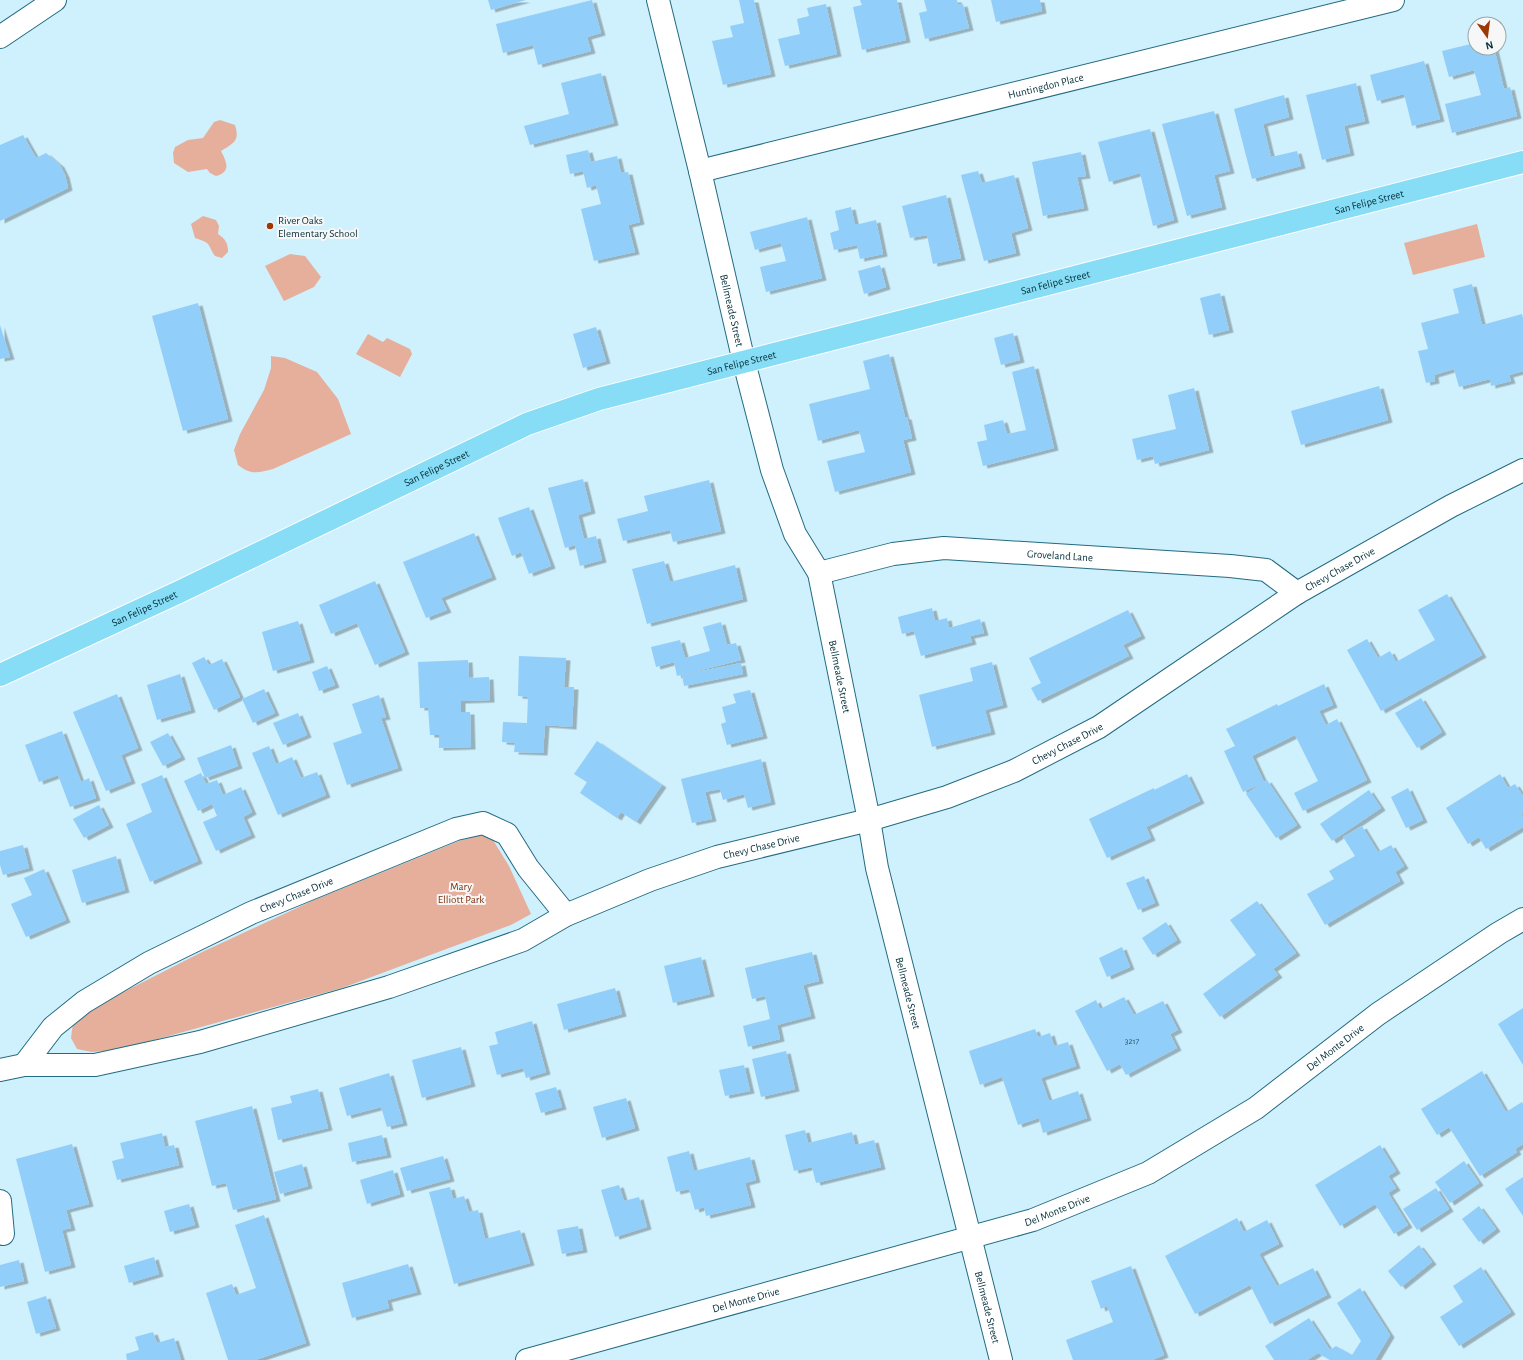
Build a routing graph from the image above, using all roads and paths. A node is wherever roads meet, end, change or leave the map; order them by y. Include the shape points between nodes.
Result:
1 (55, 0) edge
2 (658, 0) edge
3 (1392, 0) edge
4 (0, 37) edge
5 (1523, 162) edge
6 (700, 171) junction
7 (744, 362) junction
8 (1523, 470) edge
9 (819, 573) junction
10 (1297, 593) junction
11 (0, 675) edge
12 (869, 820) junction
13 (566, 915) junction
14 (1523, 919) edge
15 (24, 1065) junction
16 (0, 1070) edge
17 (0, 1201) edge
18 (3, 1234) dead end
19 (971, 1238) junction
20 (527, 1360) edge
21 (1001, 1360) edge

1 - 4 street
2 - 6 street, Bellmeade Street
3 - 6 street, Huntingdon Place
5 - 7 main road, San Felipe Street
6 - 7 street, Bellmeade Street
7 - 9 street, Bellmeade Street via 772,470 795,534
7 - 11 main road, San Felipe Street via 599,399 527,424 179,592
8 - 10 street, Chevy Chase Drive via 1450,506
9 - 10 street, Groveland Lane via 893,554 944,548 1266,570
9 - 12 street, Bellmeade Street
10 - 12 street, Chevy Chase Drive via 1099,727 1014,771 947,797
12 - 13 street, Chevy Chase Drive via 717,857 650,880
12 - 19 street, Bellmeade Street via 877,868
13 - 15 street, Chevy Chase Drive via 523,940 389,987 200,1042 95,1065
13 - 15 street, Chevy Chase Drive via 528,868 507,834 484,824 456,829 251,913 149,963 84,1002 53,1027
14 - 19 street, Del Monte Drive via 1499,932 1378,1014 1256,1108 1148,1173 1033,1220
15 - 16 street, Chevy Chase Drive
17 - 18 street
19 - 20 street, Del Monte Drive
19 - 21 street, Bellmeade Street

